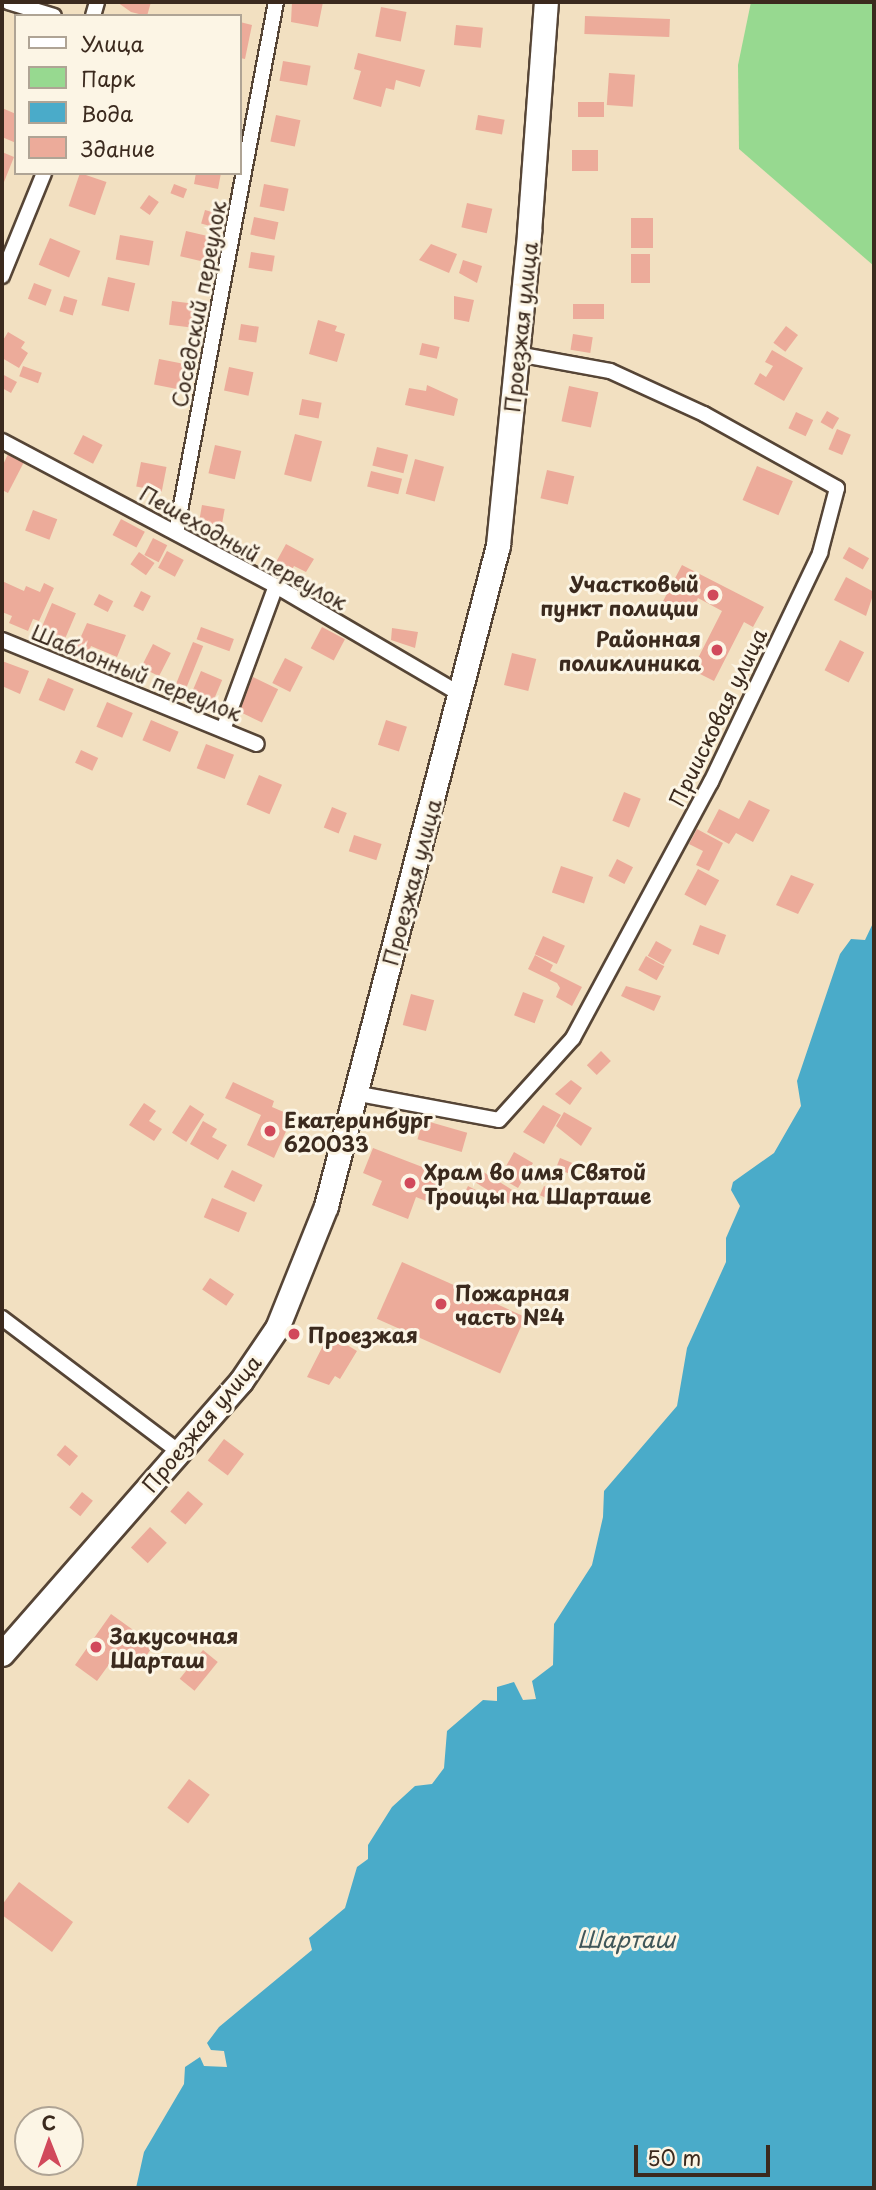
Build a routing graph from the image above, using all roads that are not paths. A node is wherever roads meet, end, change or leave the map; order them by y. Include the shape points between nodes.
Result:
1 (8, 2) edge
2 (276, 2) edge
3 (546, 2) edge
4 (47, 14) edge
5 (43, 175) edge
6 (2, 276) edge
7 (517, 354) junction
8 (2, 441) edge
9 (176, 532) junction
10 (276, 586) junction
11 (2, 640) edge
12 (462, 695) junction
13 (224, 727) junction
14 (257, 744) dead end
15 (354, 1093) junction
16 (2, 1318) edge
17 (178, 1452) junction
18 (2, 1654) edge

1 - 4 street
2 - 9 street, Соседский переулок
3 - 7 main road, Проезжая улица
5 - 6 street
7 - 12 main road, Проезжая улица via 498,545
7 - 15 street, Приисковая улица via 610,371 704,414 837,488 820,553 711,782 573,1038 499,1120
8 - 9 street, Пешеходный переулок
9 - 10 street, Пешеходный переулок
10 - 12 street, Пешеходный переулок
10 - 13 street
11 - 13 street, Шаблонный переулок
12 - 15 main road, Проезжая улица
13 - 14 street, Шаблонный переулок
15 - 17 main road, Проезжая улица via 326,1206 277,1328 241,1381
16 - 17 street
17 - 18 main road, Проезжая улица

